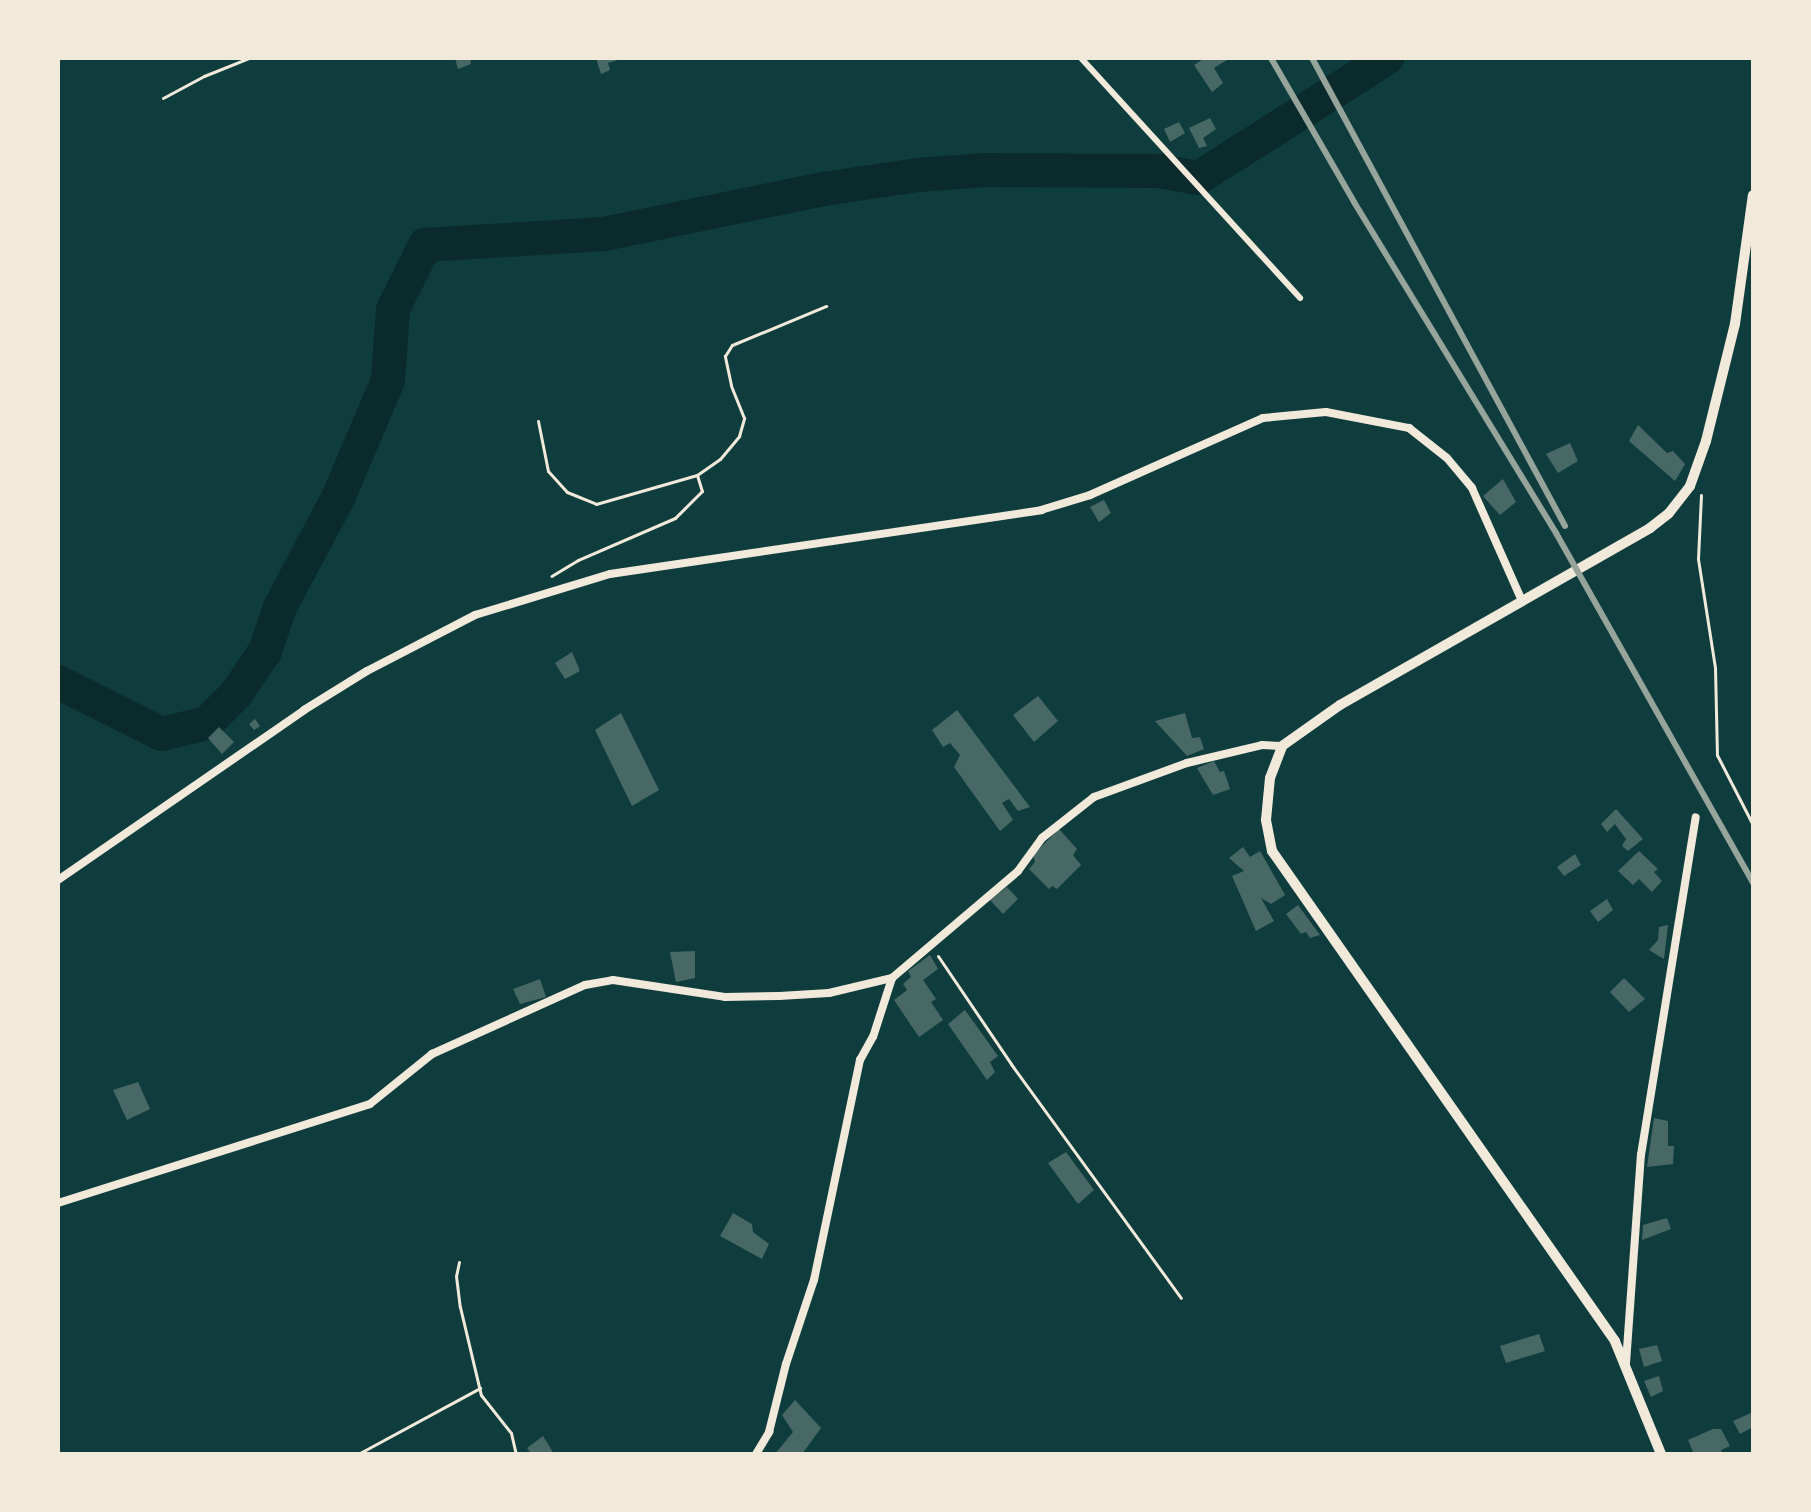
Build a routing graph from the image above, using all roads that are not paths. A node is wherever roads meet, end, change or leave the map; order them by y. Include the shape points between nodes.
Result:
1 (1081, 58) edge
2 (1753, 195) edge
3 (1300, 298) dead end
4 (1522, 601) junction
5 (1282, 746) junction
6 (1696, 817) dead end
7 (58, 880) edge
8 (892, 978) junction
9 (58, 1203) edge
10 (1626, 1368) junction
11 (756, 1454) edge
12 (1661, 1454) edge

1 - 3 street
2 - 4 street via 1735,324 1690,486 1669,513
4 - 5 street via 1340,705
4 - 7 street via 1472,488 1447,458 1409,428 1326,412 1263,418 1090,495 1041,510 610,574 475,615 304,710
5 - 8 street via 1262,745 1187,763 1094,797 1042,838 1018,871
5 - 10 street via 1270,778 1266,820 1272,851 1615,1341
6 - 10 street via 1641,1155
8 - 9 street via 829,993 779,996 725,997 613,980 585,985 432,1054 370,1104
8 - 11 street via 860,1060 814,1280 769,1432
10 - 12 street

